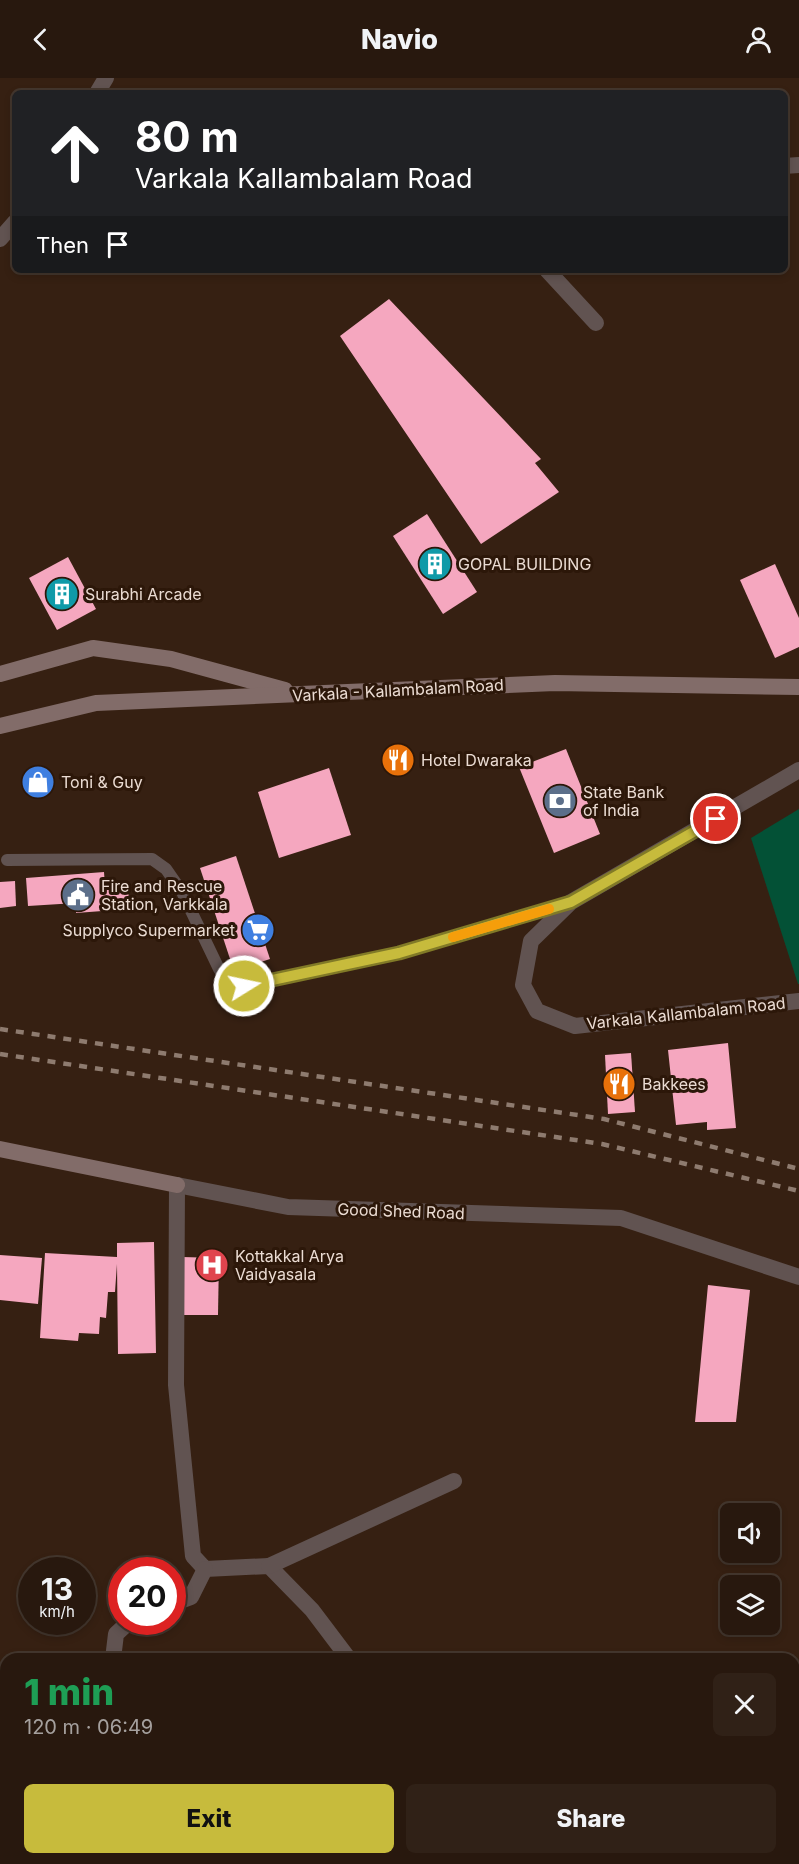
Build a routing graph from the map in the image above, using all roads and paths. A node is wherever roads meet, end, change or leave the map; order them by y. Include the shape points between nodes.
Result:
1 (12, 225) edge
2 (0, 239) edge
3 (550, 273) edge
4 (596, 323) dead end
5 (0, 674) edge
6 (799, 687) edge
7 (300, 695) junction
8 (0, 726) edge
9 (799, 770) edge
10 (7, 860) dead end
11 (571, 902) junction
12 (799, 1001) edge
13 (0, 1149) edge
14 (177, 1185) junction
15 (799, 1277) edge
16 (454, 1481) dead end
17 (269, 1566) junction
18 (205, 1569) junction
19 (186, 1599) edge
20 (116, 1635) edge
21 (114, 1653) edge
22 (344, 1653) edge

1 - 2 street
3 - 4 street
5 - 7 main road via 93,648 171,658
6 - 7 main road, Varkala - Kallambalam Road via 555,683
7 - 8 main road, Varkala - Kallambalam Road via 96,703
9 - 11 street, Varkala Kallambalam Road
10 - 11 lane via 152,859 166,869 182,892 219,969 230,983 244,986 399,953
11 - 12 street, Varkala Kallambalam Road via 531,941 523,985 537,1011 575,1026
13 - 14 main road, Good Shed Road
14 - 15 street, Good Shed Road via 288,1208 621,1218
14 - 18 street via 176,1385 193,1556
16 - 17 street
17 - 18 street
17 - 22 street via 312,1610
18 - 19 street via 192,1597
20 - 21 street

